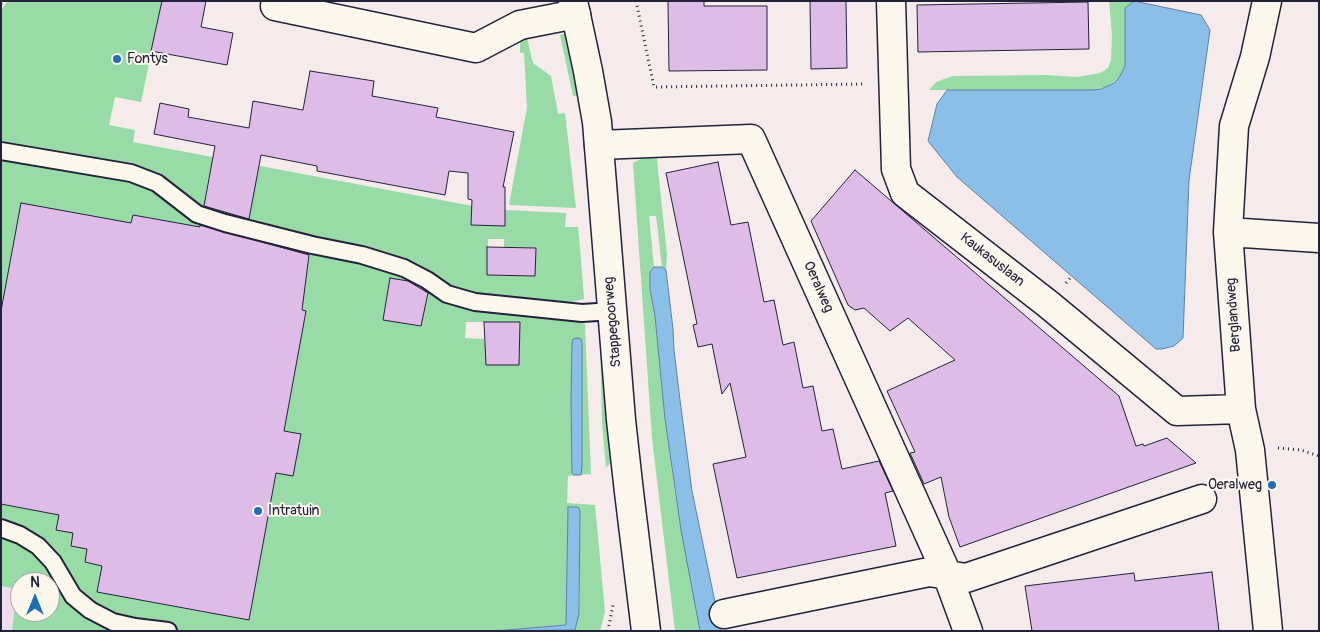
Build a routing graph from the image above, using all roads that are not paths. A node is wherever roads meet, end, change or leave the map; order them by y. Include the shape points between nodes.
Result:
1 (891, 1) edge
2 (1267, 1) edge
3 (275, 6) dead end
4 (574, 7) edge
5 (599, 145) junction
6 (1, 151) edge
7 (1228, 232) junction
8 (1319, 238) edge
9 (613, 312) junction
10 (1241, 409) junction
11 (1202, 498) dead end
12 (1, 528) edge
13 (947, 574) junction
14 (724, 614) dead end
15 (168, 631) edge
16 (646, 631) edge
17 (968, 631) edge
18 (1268, 631) edge

1 - 10 street, Kaukasuslaan via 896,169 905,193 1048,304 1177,411
2 - 7 street, Berglandweg via 1255,57 1234,126
3 - 4 street, Stappegoorweg via 476,48 520,25
4 - 5 street, Stappegoorweg
5 - 9 street, Stappegoorweg
5 - 13 street, Oeralweg via 751,139
6 - 9 lane via 131,173 157,183 197,214 404,268 447,294 475,302 582,313
7 - 8 street
7 - 10 street, Berglandweg
9 - 16 street, Stappegoorweg via 628,483
10 - 18 street, Berglandweg via 1250,450
11 - 13 street via 966,578
12 - 15 lane via 20,534 38,546 53,562 73,596 90,610 113,622
13 - 14 street via 929,572
13 - 17 street, Oeralweg

